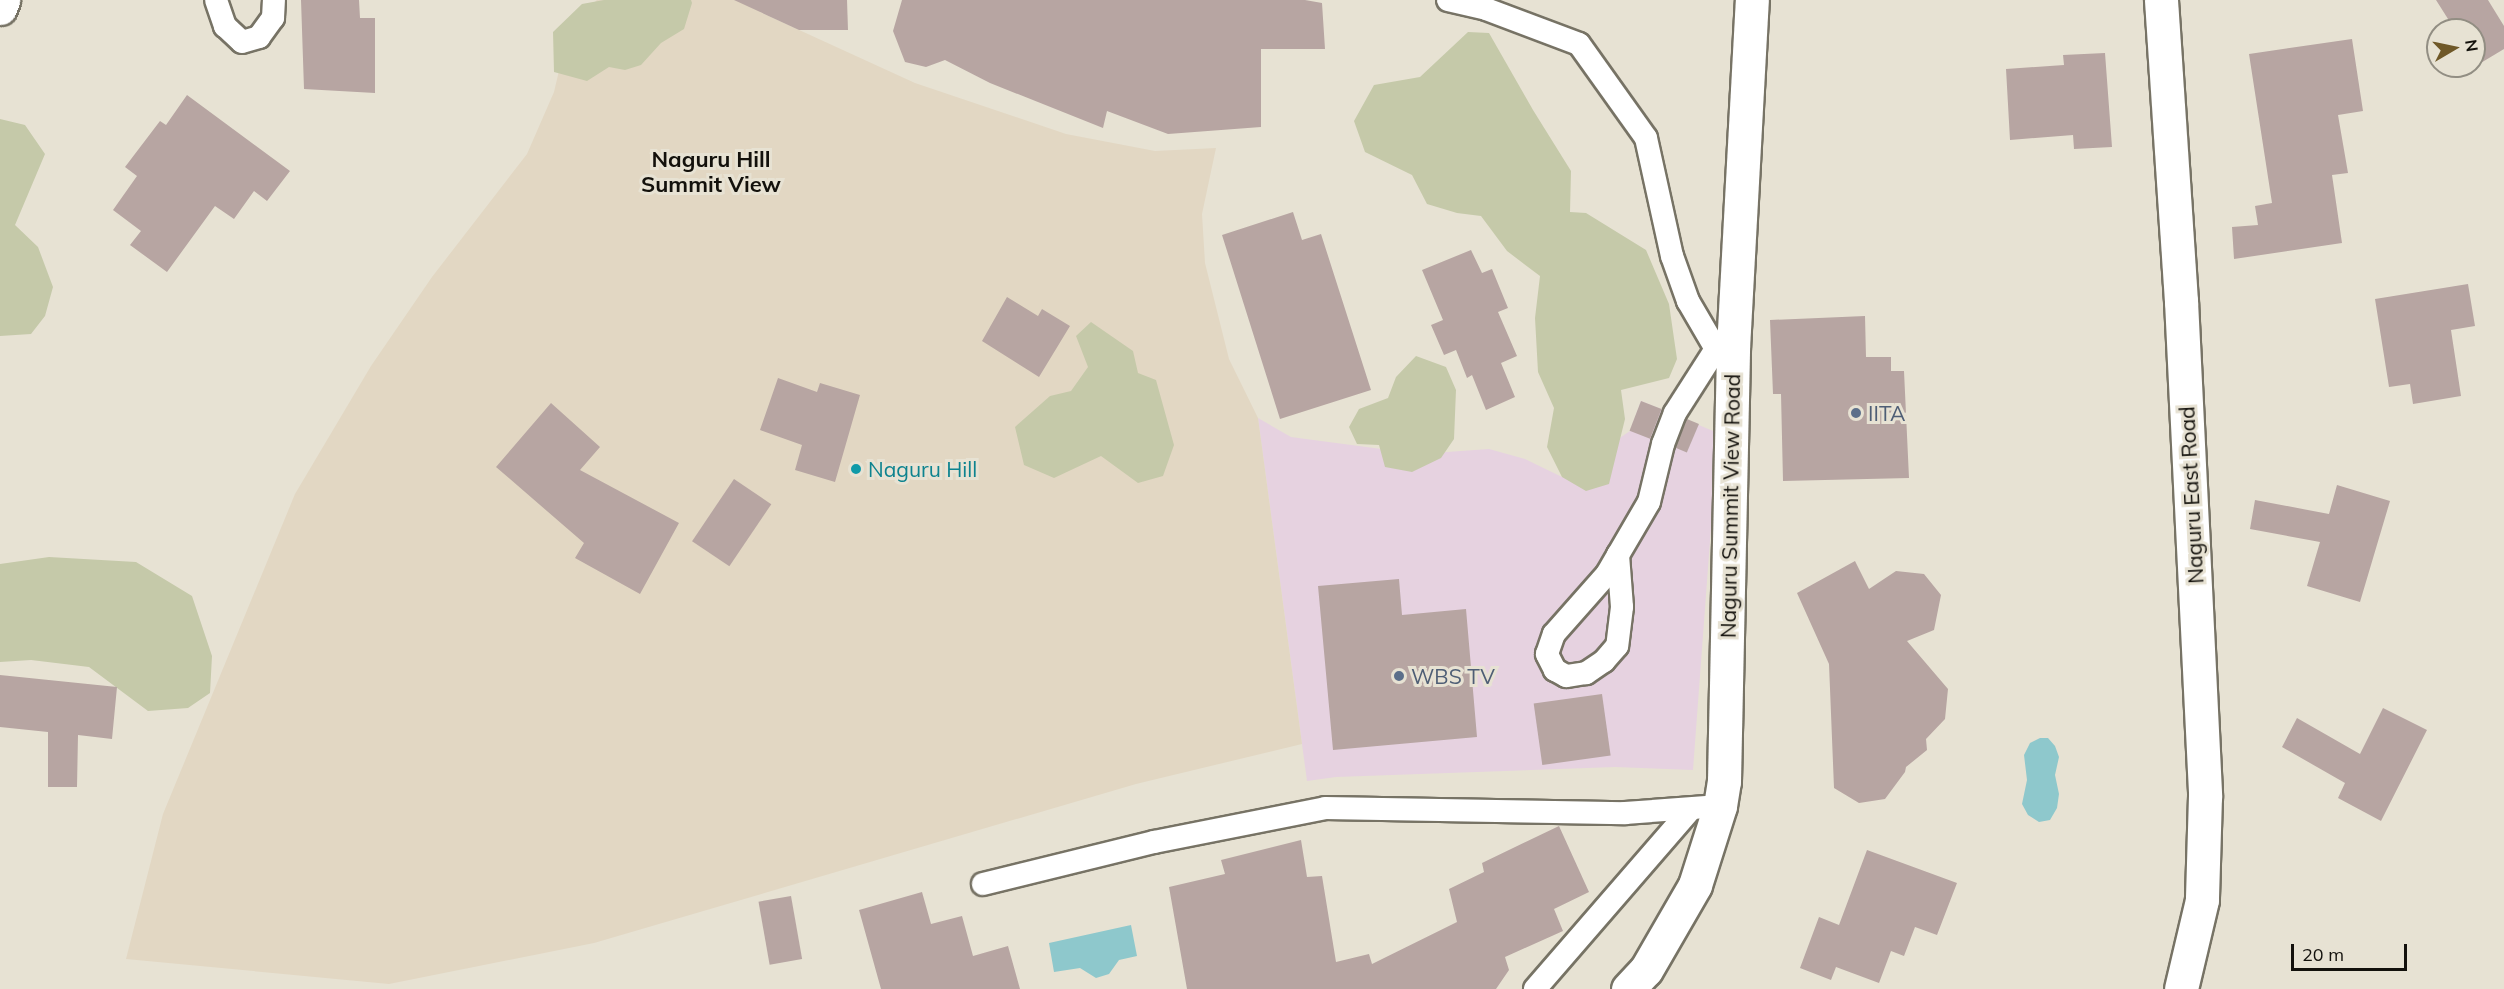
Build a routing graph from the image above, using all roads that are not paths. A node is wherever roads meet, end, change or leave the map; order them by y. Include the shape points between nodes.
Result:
1 (3, 0) edge
2 (216, 0) edge
3 (274, 0) edge
4 (1448, 0) edge
5 (1752, 0) edge
6 (2161, 0) edge
7 (0, 8) edge
8 (1724, 348) junction
9 (1618, 555) junction
10 (1705, 807) junction
11 (983, 884) dead end
12 (1535, 989) edge
13 (1628, 989) edge
14 (2181, 989) edge

1 - 7 street
2 - 3 lane via 225,26 242,42 260,37 273,18
4 - 8 lane via 1486,9 1579,44 1646,138 1672,255 1688,301
5 - 8 street, Naguru Summit View Road
6 - 14 street, Naguru East Road via 2181,301 2205,796 2202,900
8 - 9 lane via 1675,413 1649,502
8 - 10 street, Naguru Summit View Road via 1724,781
9 - 9 lane via 1607,574 1554,634 1547,654 1555,670 1566,676 1586,673 1604,662 1617,646 1622,608
10 - 11 lane via 1624,813 1324,808 1154,842
10 - 12 lane
10 - 13 street, Naguru Summit View Road via 1695,885 1646,970

